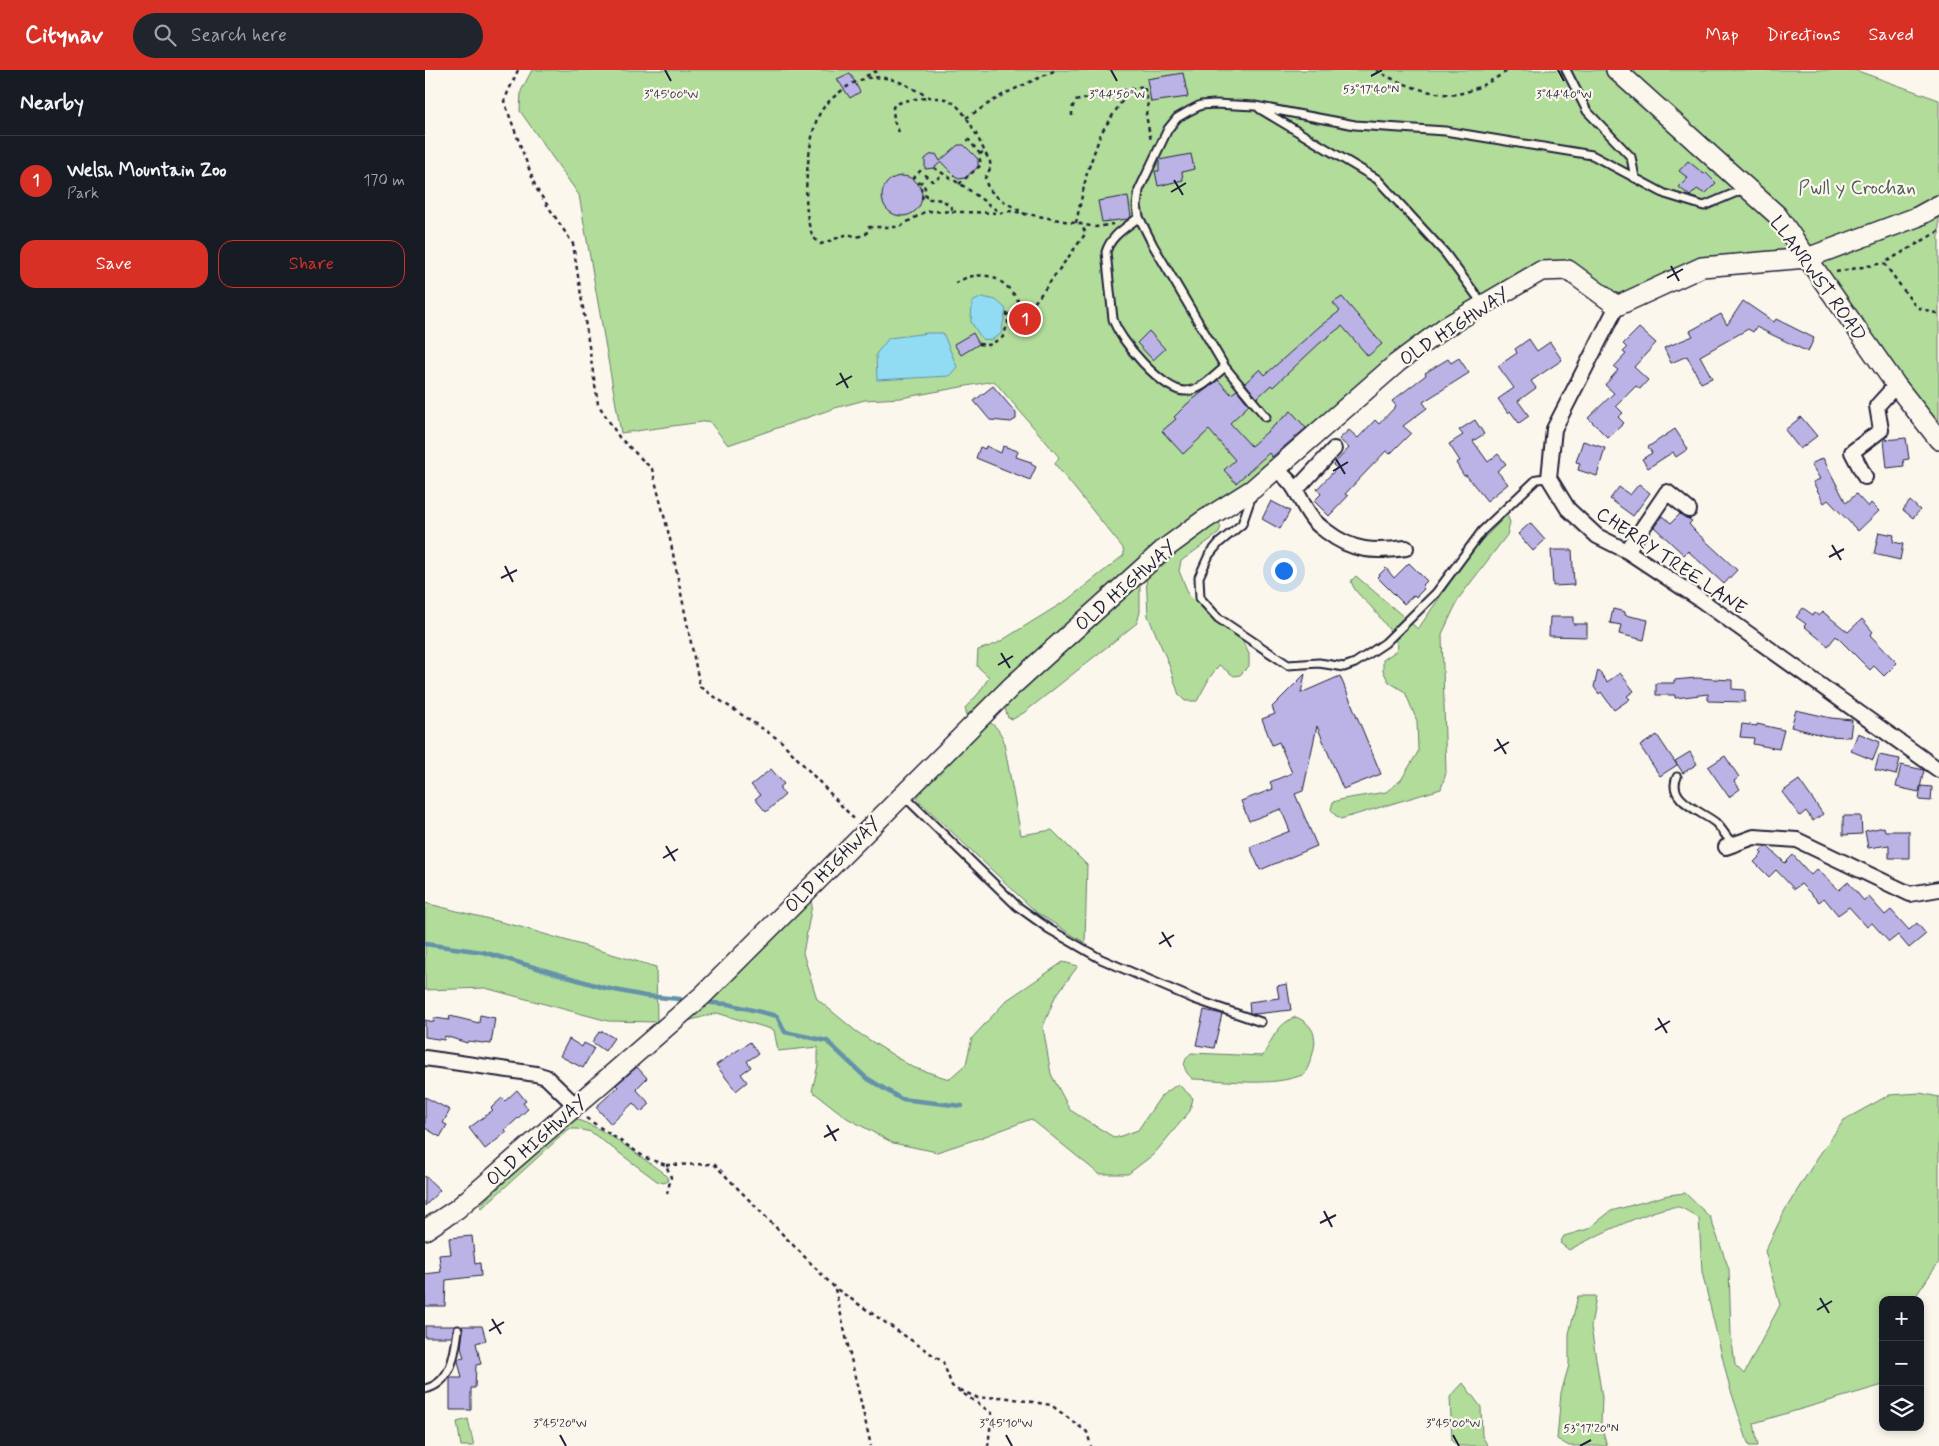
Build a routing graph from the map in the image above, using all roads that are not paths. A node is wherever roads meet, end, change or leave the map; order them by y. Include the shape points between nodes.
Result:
1 (1566, 70) edge
2 (1616, 70) edge
3 (1255, 106) junction
4 (1635, 178) junction
5 (1746, 188) junction
6 (1939, 205) edge
7 (1137, 219) junction
8 (1807, 258) junction
9 (1483, 306) junction
10 (1617, 306) junction
11 (1225, 367) junction
12 (1896, 385) junction
13 (1266, 418) dead end
14 (1939, 440) edge
15 (1334, 449) dead end
16 (1276, 470) junction
17 (1865, 477) dead end
18 (1549, 478) junction
19 (1253, 489) junction
20 (1296, 490) junction
21 (1689, 510) dead end
22 (1406, 548) dead end
23 (1627, 551) junction
24 (1939, 770) edge
25 (1677, 777) dead end
26 (902, 794) junction
27 (1729, 846) joint
28 (1939, 889) edge
29 (1261, 1022) dead end
30 (425, 1058) edge
31 (574, 1107) junction
32 (425, 1230) edge
33 (458, 1330) dead end
34 (425, 1389) edge

1 - 4 lane via 1587,111 1631,157
2 - 5 street, LLANRWST ROAD
3 - 4 lane via 1355,125 1445,131 1592,155
3 - 7 lane via 1201,105 1177,118 1168,129 1139,190
3 - 9 lane via 1377,179 1445,253
4 - 5 lane via 1665,194 1704,206
5 - 8 street, LLANRWST ROAD via 1777,215
6 - 8 street via 1917,217
7 - 11 lane
7 - 11 lane via 1115,236 1106,252 1113,319 1121,338 1158,378 1174,389 1192,390
8 - 10 street via 1701,267
8 - 12 street, LLANRWST ROAD
9 - 10 street, OLD HIGHWAY via 1541,271 1568,270
9 - 16 street, OLD HIGHWAY via 1397,362
10 - 18 street via 1554,429
11 - 13 lane
12 - 14 street, LLANRWST ROAD
12 - 17 street via 1877,406 1881,430 1852,452
15 - 20 street
16 - 19 street, OLD HIGHWAY
16 - 20 street
18 - 19 lane via 1537,480 1482,531 1436,593 1385,643 1344,667 1319,663 1288,665 1217,618 1200,598 1199,576 1209,555 1242,524
18 - 23 street, CHERRY TREE LANE via 1568,509 1597,536
19 - 26 street, OLD HIGHWAY via 1163,550 1012,686
20 - 22 street via 1313,520 1335,538 1356,548 1384,551
21 - 23 street via 1667,492
23 - 24 street, CHERRY TREE LANE
25 - 27 lane via 1676,790 1684,802 1717,824
26 - 29 lane via 1017,906 1049,929 1101,959 1194,999
26 - 31 street, OLD HIGHWAY via 703,995
27 - 28 street via 1754,837 1797,840 1910,894
30 - 31 street via 546,1077
31 - 32 street, OLD HIGHWAY via 457,1209
33 - 34 lane via 449,1371 439,1383

